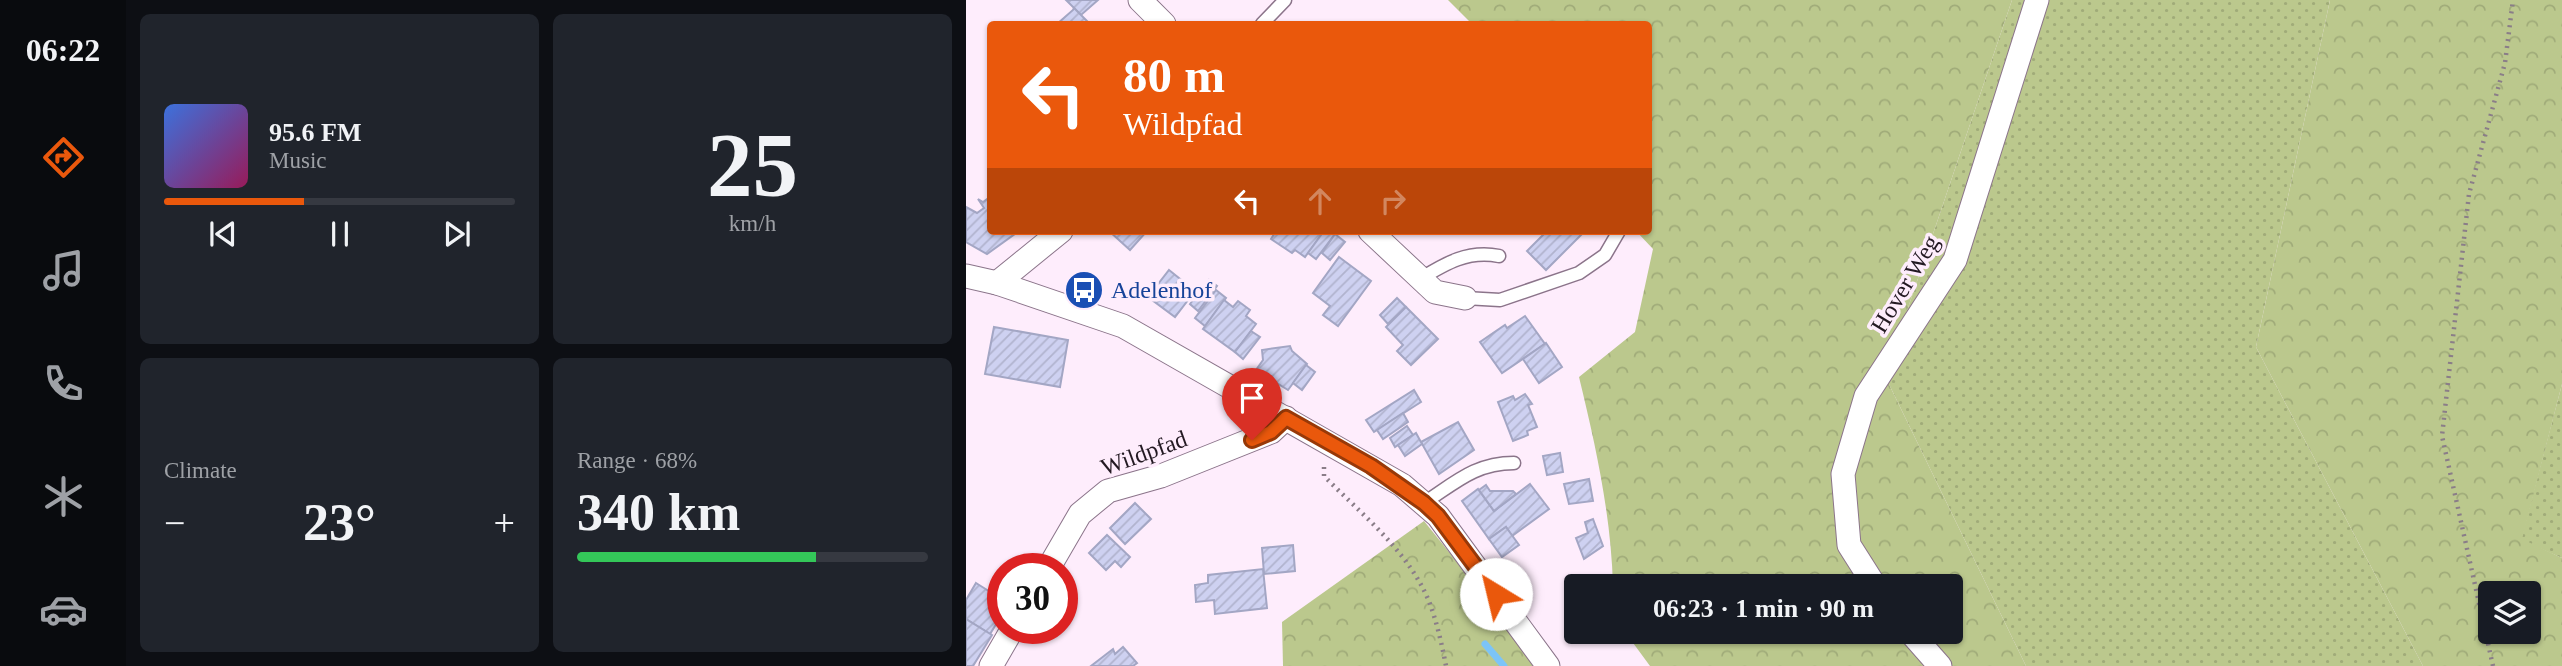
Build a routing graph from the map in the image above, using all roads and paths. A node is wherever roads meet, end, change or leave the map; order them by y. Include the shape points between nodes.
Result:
1 (1285, 0) edge
2 (2037, 0) edge
3 (2513, 0) edge
4 (1142, 1) edge
5 (1161, 21) edge
6 (1265, 21) edge
7 (1056, 235) edge
8 (1374, 235) edge
9 (1617, 235) edge
10 (1499, 256) dead end
11 (966, 276) edge
12 (1420, 279) junction
13 (997, 283) junction
14 (1465, 298) joint
15 (1286, 418) junction
16 (1325, 440) junction
17 (1514, 463) dead end
18 (1424, 503) junction
19 (1057, 553) edge
20 (1867, 574) edge
21 (1004, 644) edge
22 (1921, 644) edge
23 (991, 666) edge
24 (1446, 666) edge
25 (1548, 666) edge
26 (1940, 666) edge
27 (2493, 666) edge

1 - 6 lane
2 - 20 street, Hover Weg via 1955,260 1866,396 1843,474 1849,545
3 - 27 path via 2505,63 2469,194 2441,436
4 - 5 street
7 - 13 street
8 - 12 street
9 - 14 lane via 1605,255 1579,273 1500,300
10 - 12 lane via 1464,256
11 - 13 street
12 - 14 street via 1435,292
13 - 15 street via 1123,326
15 - 16 street
15 - 19 street, Wildpfad via 1271,432 1161,476 1108,491 1080,514
16 - 18 street
16 - 24 path via 1324,476 1382,533 1410,569 1429,602
17 - 18 lane via 1492,463
18 - 25 street
21 - 23 street
22 - 26 street

